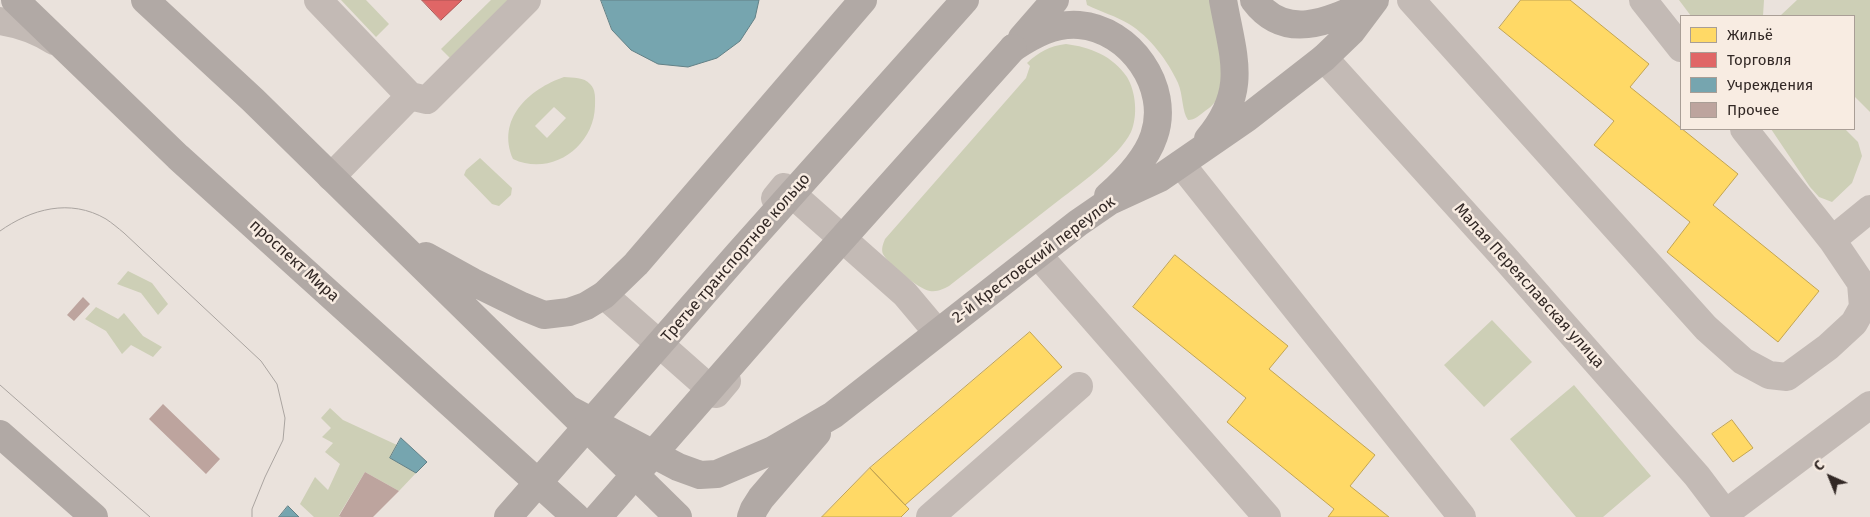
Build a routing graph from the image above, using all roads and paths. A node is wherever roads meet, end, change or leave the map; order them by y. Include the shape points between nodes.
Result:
1 (15, 0) edge
2 (145, 0) edge
3 (318, 0) edge
4 (526, 0) edge
5 (850, 0) edge
6 (862, 0) edge
7 (965, 0) edge
8 (1055, 0) edge
9 (1223, 0) edge
10 (1254, 0) edge
11 (1374, 0) edge
12 (1412, 0) edge
13 (1643, 0) edge
14 (0, 21) edge
15 (825, 44) junction
16 (1680, 47) edge
17 (1013, 48) junction
18 (66, 49) junction
19 (1324, 58) junction
20 (410, 96) junction
21 (1745, 130) edge
22 (1187, 160) junction
23 (331, 177) junction
24 (1870, 209) edge
25 (1078, 223) junction
26 (395, 238) junction
27 (1832, 240) junction
28 (848, 244) junction
29 (1038, 255) junction
30 (604, 296) junction
31 (937, 332) junction
32 (651, 337) junction
33 (1079, 386) dead end
34 (1870, 405) edge
35 (568, 409) junction
36 (834, 415) junction
37 (0, 434) edge
38 (1727, 515) edge
39 (94, 517) edge
40 (508, 517) edge
41 (576, 517) edge
42 (598, 517) edge
43 (678, 517) edge
44 (751, 517) edge
45 (930, 517) edge
46 (1267, 517) edge
47 (1462, 517) edge

1 - 18 main road, проспект Мира
2 - 23 main road
3 - 20 street
4 - 20 street via 427,100
5 - 15 main road
6 - 15 main road
7 - 40 main road, Третье транспортное кольцо, bridge
8 - 17 main road
9 - 22 main road via 1234,60 1234,90 1229,107 1214,131
10 - 11 main road via 1268,14 1293,25 1335,18
11 - 19 main road, 2-й Крестовский переулок via 1351,32
12 - 27 street via 1706,328 1744,361 1769,375 1787,377 1854,323 1864,307 1861,283
13 - 16 street
14 - 18 street via 33,29
15 - 30 main road via 636,264
17 - 25 main road via 1046,29 1079,25 1099,29 1120,39 1135,54 1148,73 1156,94 1158,116 1146,153 1133,171
17 - 42 main road, bridge
18 - 41 main road, проспект Мира via 178,157
19 - 22 main road, 2-й Крестовский переулок
19 - 38 street, Малая Переяславская улица via 1581,344 1697,476
20 - 23 street
21 - 27 street
22 - 25 main road, 2-й Крестовский переулок via 1150,183 1110,201
22 - 47 street
23 - 26 main road
24 - 27 street
25 - 29 main road, 2-й Крестовский переулок
26 - 30 main road via 472,282 544,315 569,312
26 - 35 main road
28 - 31 street via 912,301
28 - 32 street via 784,187
28 - 32 street via 716,394
29 - 31 main road, 2-й Крестовский переулок
29 - 46 street
30 - 32 street
31 - 36 main road, 2-й Крестовский переулок
33 - 45 street
34 - 38 street
35 - 36 main road, 2-й Крестовский переулок via 678,467 700,475 717,474 743,464
35 - 43 main road
36 - 44 main road, 2-й Крестовский переулок via 761,498
37 - 39 main road

